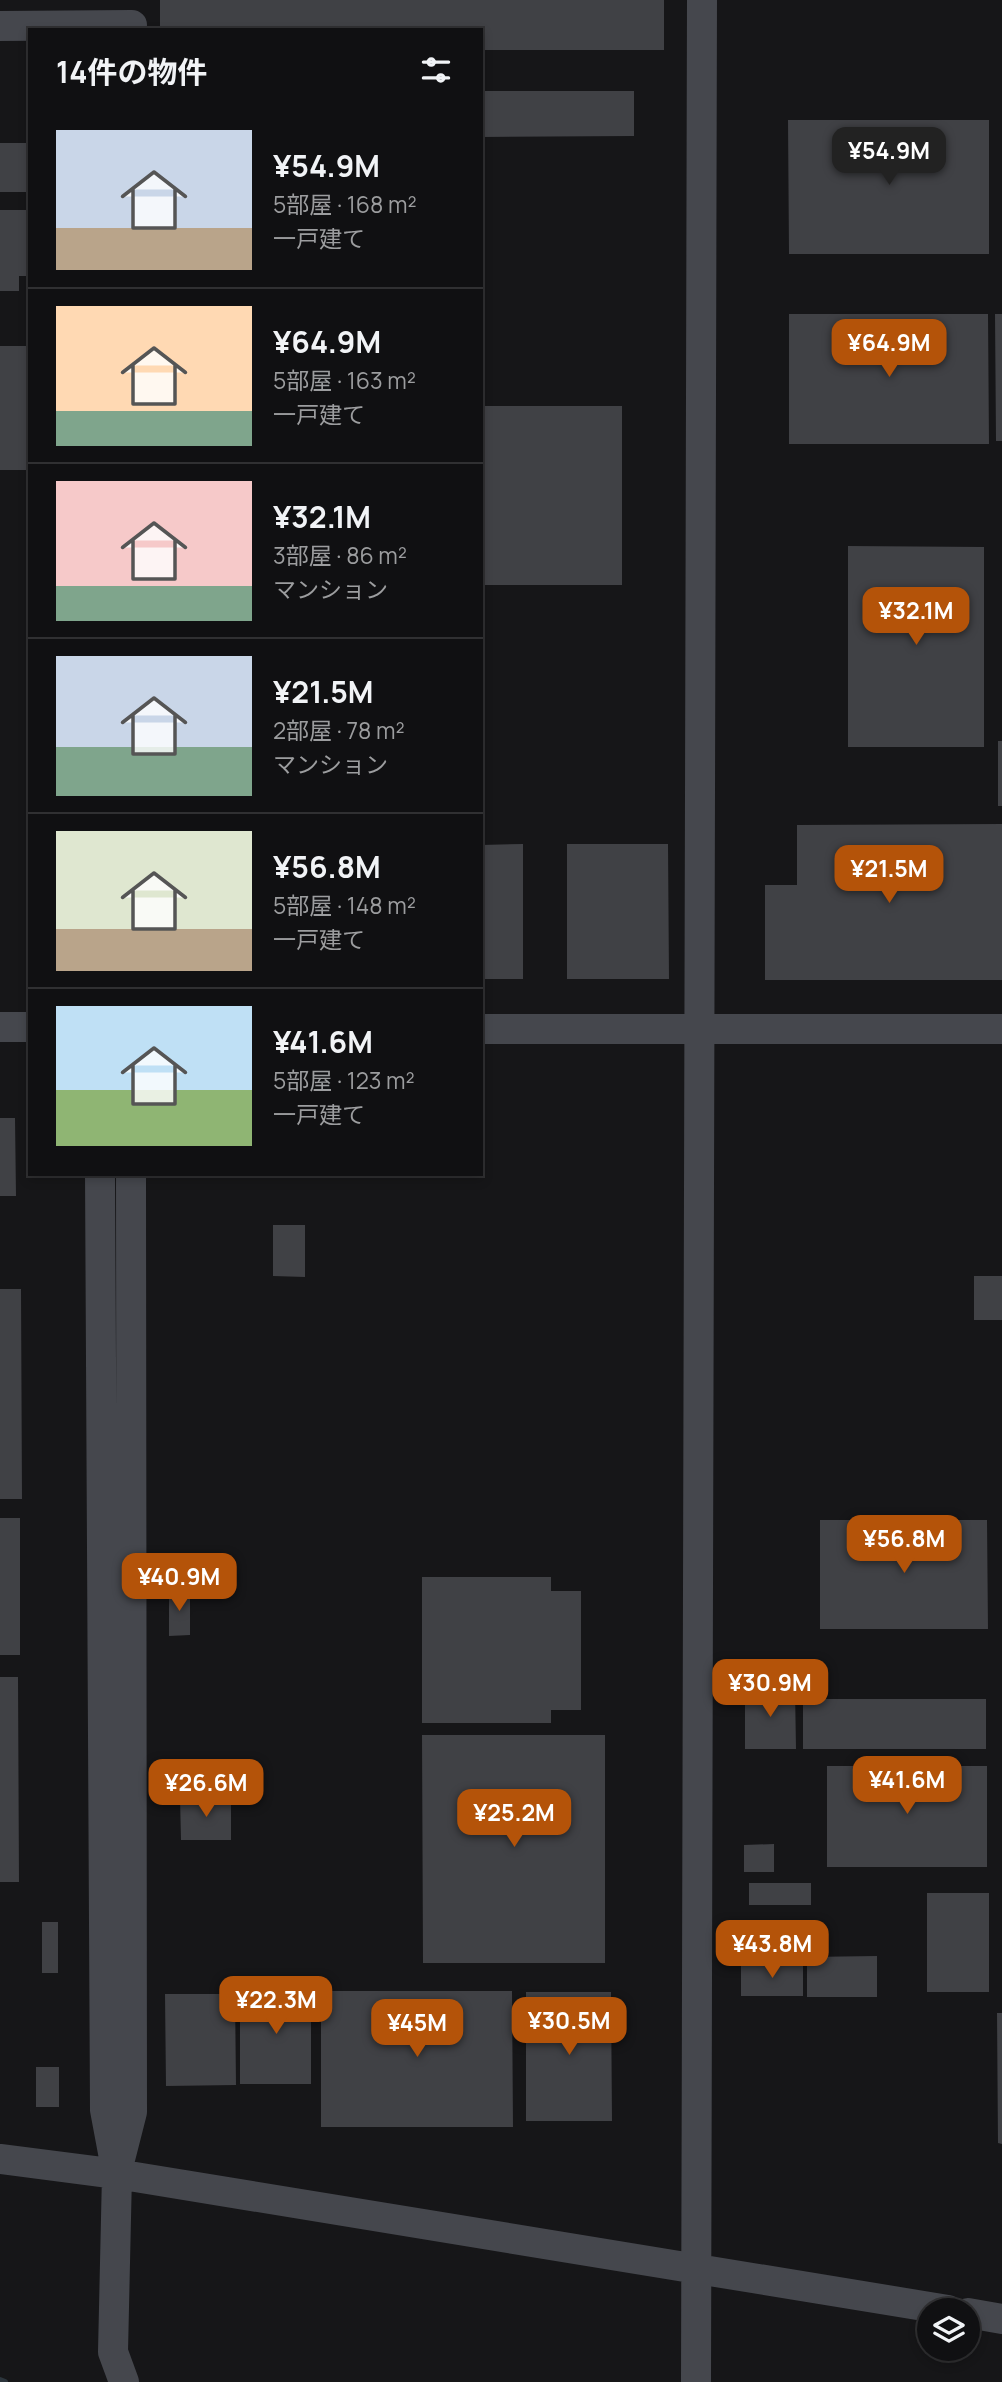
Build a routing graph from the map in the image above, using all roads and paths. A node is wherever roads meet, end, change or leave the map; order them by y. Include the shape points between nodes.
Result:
1 (702, 0) edge
2 (118, 18) edge
3 (0, 26) edge
4 (0, 1027) edge
5 (28, 1027) edge
6 (483, 1029) edge
7 (1002, 1029) edge
8 (701, 1031) junction
9 (100, 1176) edge
10 (131, 1176) edge
11 (0, 2159) edge
12 (117, 2174) junction
13 (696, 2268) junction
14 (917, 2305) edge
15 (980, 2315) edge
16 (1002, 2319) edge
17 (124, 2382) edge
18 (696, 2382) edge

1 - 8 street
2 - 3 street
4 - 5 street
6 - 8 street
7 - 8 street
8 - 13 street
9 - 12 street via 105,2110
10 - 12 street via 132,2112
11 - 12 street
12 - 13 street
12 - 17 street via 113,2352
13 - 14 street
13 - 18 street
15 - 16 street

